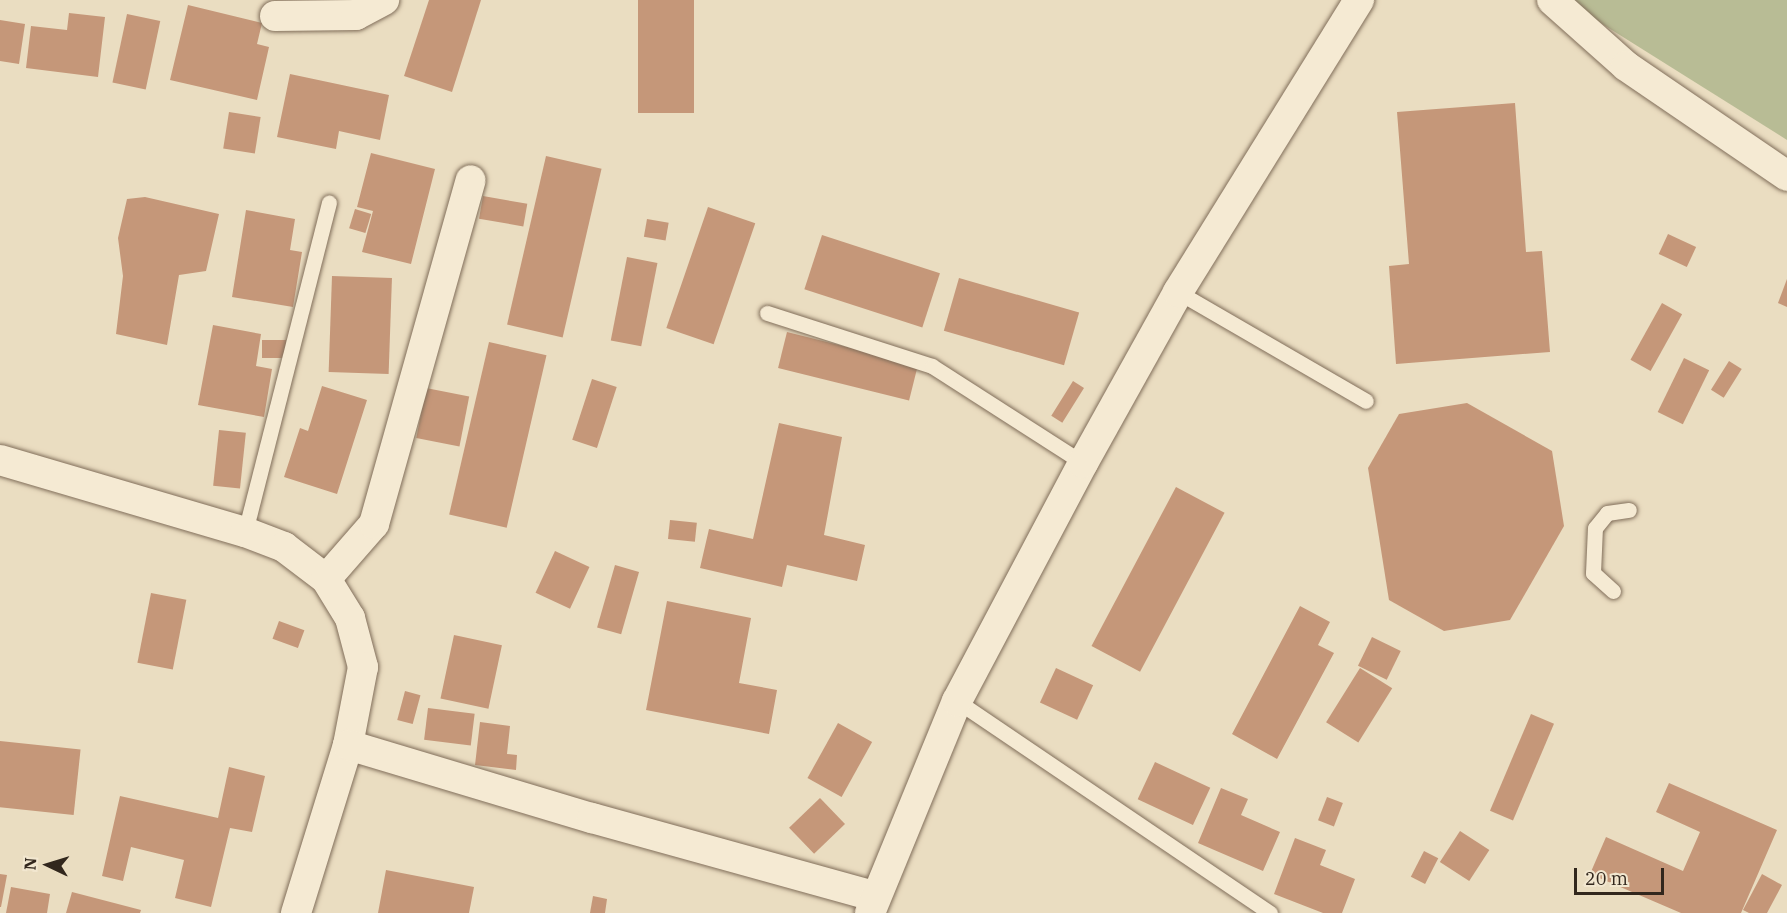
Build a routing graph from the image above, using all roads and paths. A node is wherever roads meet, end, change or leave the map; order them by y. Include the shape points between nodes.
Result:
1 (384, 0) edge
2 (1359, 0) edge
3 (1552, 0) edge
4 (275, 16) dead end
5 (1787, 176) edge
6 (471, 180) dead end
7 (329, 203) dead end
8 (1178, 292) junction
9 (767, 313) dead end
10 (1366, 401) dead end
11 (0, 460) edge
12 (1083, 463) junction
13 (1629, 510) dead end
14 (244, 532) junction
15 (326, 579) junction
16 (1613, 591) dead end
17 (957, 701) junction
18 (348, 745) junction
19 (872, 905) edge
20 (296, 913) edge
21 (1270, 913) edge

1 - 4 street via 356,15
2 - 8 street
3 - 5 street via 1626,66
6 - 15 street via 374,524
7 - 14 lane
8 - 10 lane
8 - 12 street
9 - 12 lane via 932,366
11 - 14 street
12 - 17 street
13 - 16 lane via 1607,513 1594,528 1593,573
14 - 15 street via 284,547
15 - 18 street via 350,618 363,667
17 - 19 street
17 - 21 lane
18 - 19 street
18 - 20 street

